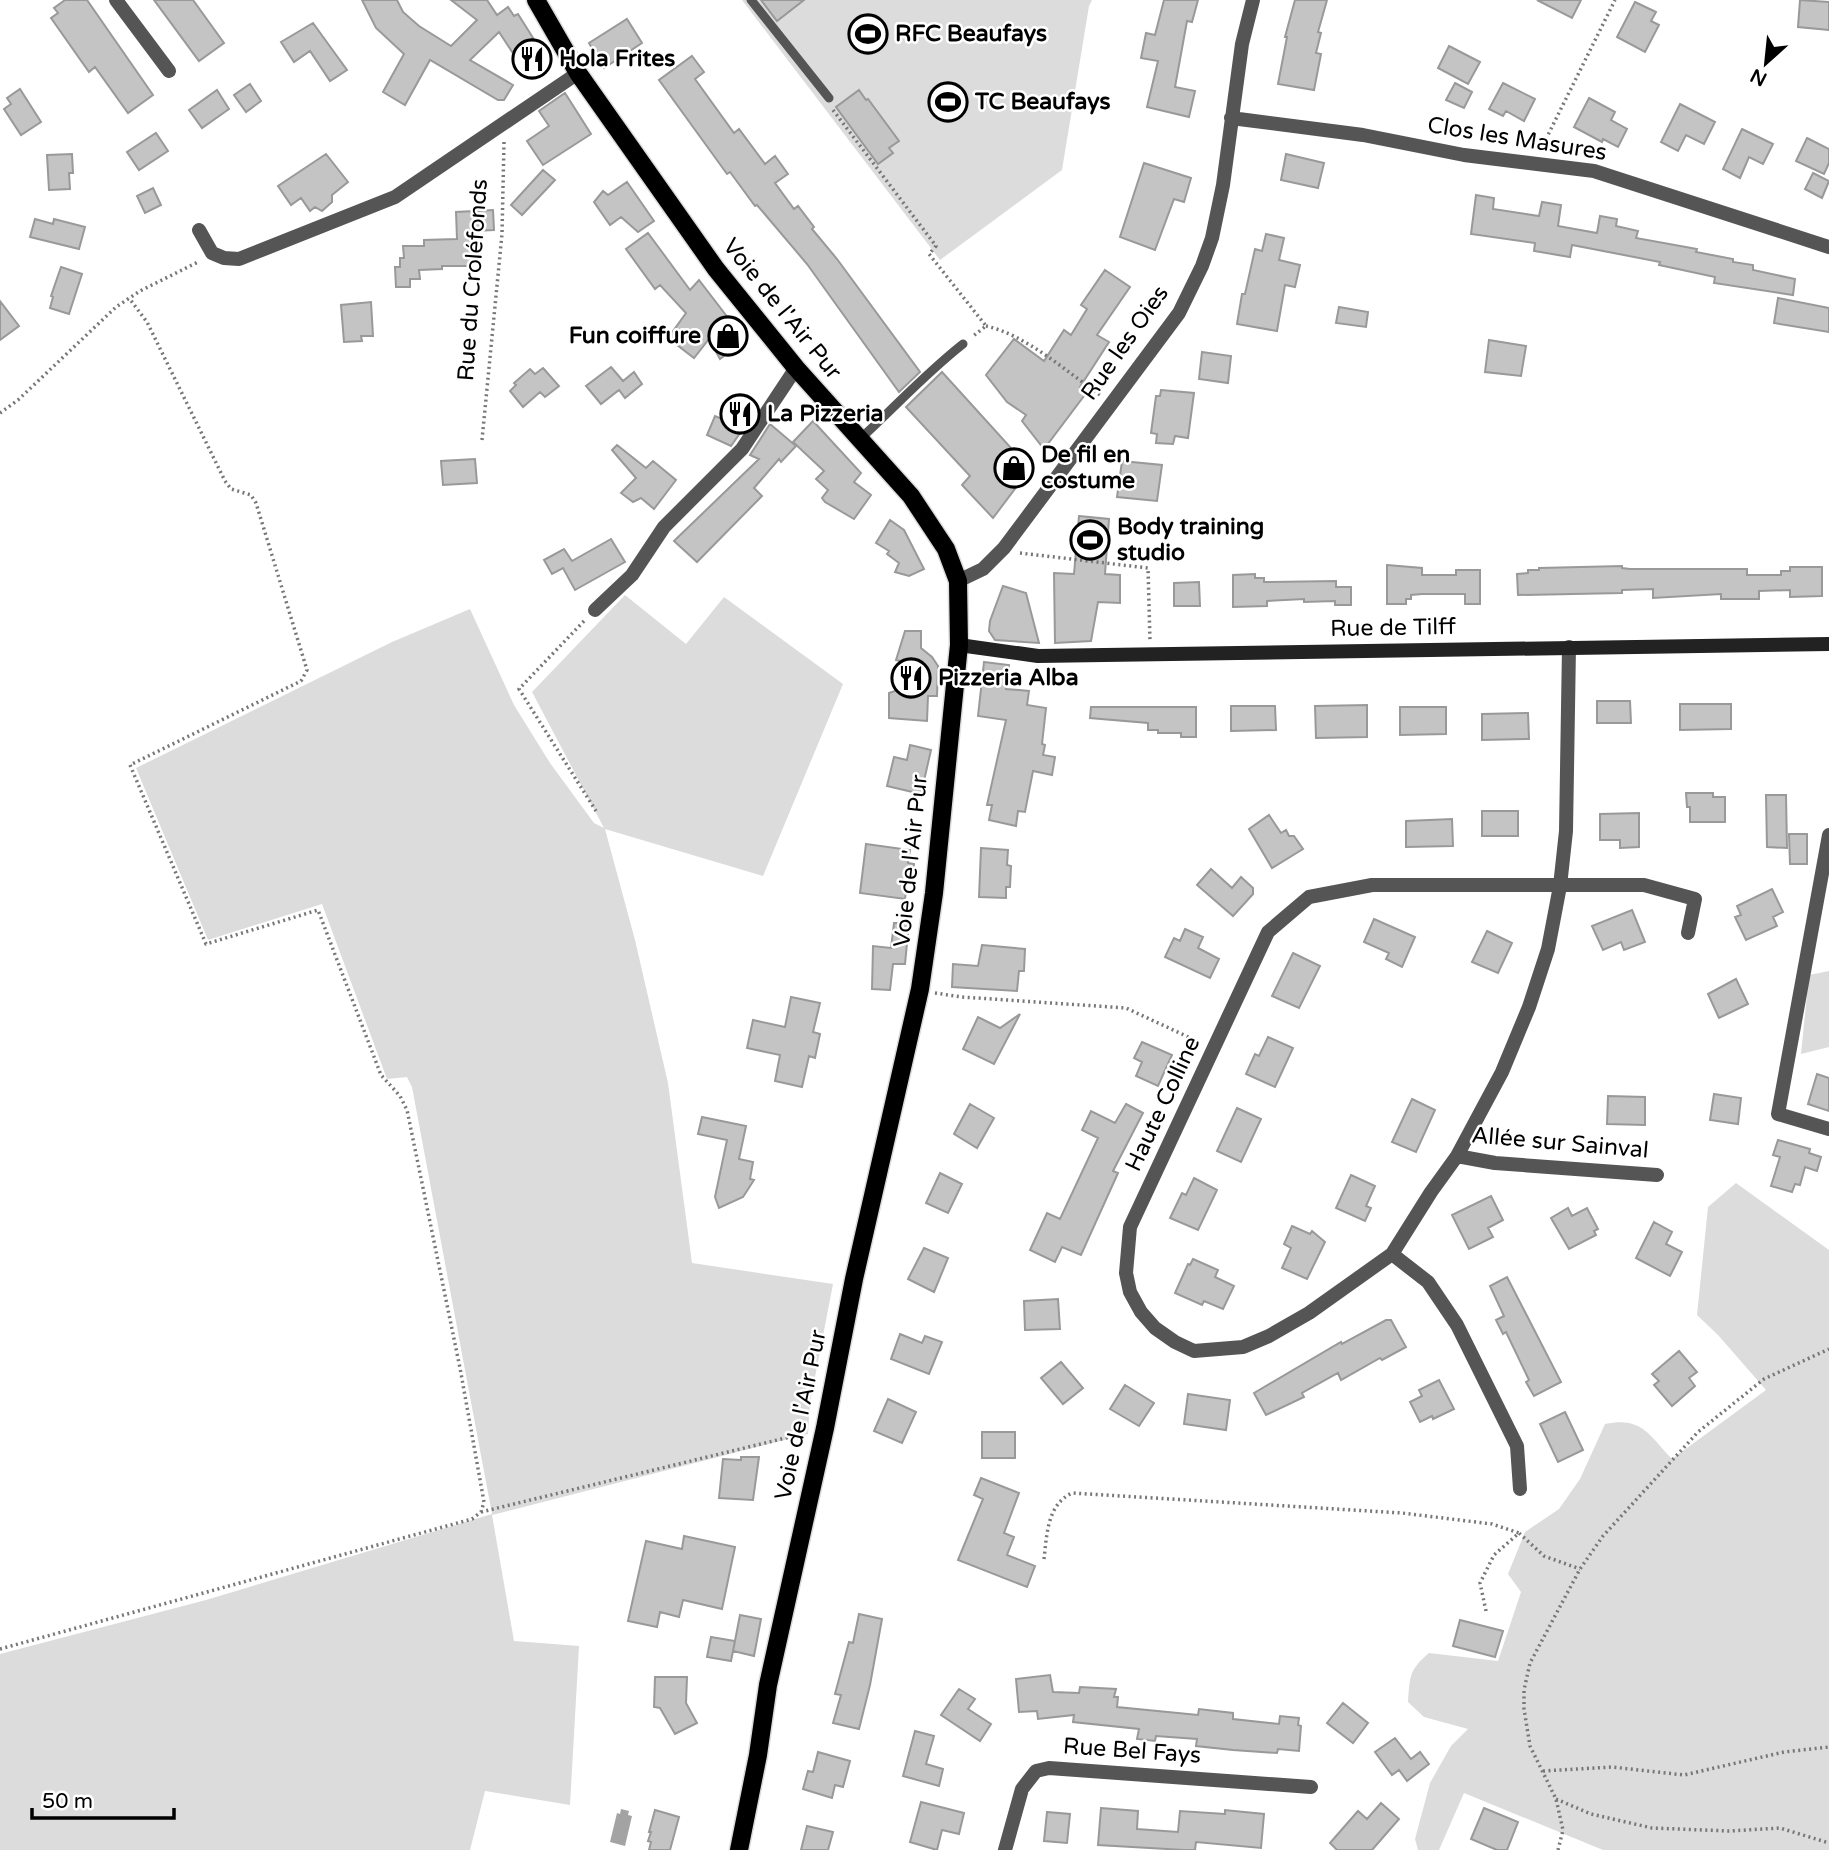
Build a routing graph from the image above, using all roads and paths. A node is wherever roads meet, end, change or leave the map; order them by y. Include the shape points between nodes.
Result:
1 (116, 0) edge
2 (536, 0) edge
3 (751, 0) edge
4 (1253, 0) edge
5 (1615, 0) edge
6 (169, 71) dead end
7 (578, 74) junction
8 (829, 98) joint
9 (1231, 118) junction
10 (504, 122) junction
11 (1534, 163) junction
12 (199, 230) dead end
13 (1829, 247) edge
14 (212, 253) junction
15 (129, 298) junction
16 (986, 326) junction
17 (963, 344) joint
18 (796, 368) junction
19 (1112, 404) junction
20 (0, 413) edge
21 (860, 439) junction
22 (482, 440) dead end
23 (1004, 548) junction
24 (958, 581) junction
25 (595, 610) joint
26 (1829, 644) edge
27 (959, 645) junction
28 (1569, 648) junction
29 (1150, 654) junction
30 (596, 811) dead end
31 (1829, 835) edge
32 (1560, 886) junction
33 (1688, 933) dead end
34 (920, 989) junction
35 (1214, 1048) junction
36 (1829, 1129) edge
37 (1457, 1156) junction
38 (1657, 1175) dead end
39 (1392, 1254) junction
40 (1829, 1349) edge
41 (825, 1428) junction
42 (1520, 1489) dead end
43 (481, 1512) junction
44 (1519, 1533) junction
45 (1044, 1559) dead end
46 (1580, 1569) junction
47 (1486, 1611) dead end
48 (0, 1649) edge
49 (1829, 1747) edge
50 (1543, 1771) junction
51 (1311, 1787) dead end
52 (1556, 1800) junction
53 (1829, 1843) edge
54 (739, 1850) edge
55 (1005, 1850) edge
56 (1558, 1850) edge

1 - 6 street
2 - 7 main road, Voie de l'Air Pur
3 - 8 lane
4 - 9 street, Rue les Oies
5 - 11 path
7 - 10 street, Rue du Croléfonds
7 - 18 main road, Voie de l'Air Pur via 716,269
8 - 16 path via 834,114 936,246 929,254
9 - 11 street, Clos les Masures
9 - 19 street, Rue les Oies via 1223,185 1202,266 1179,313
10 - 14 street, Rue du Croléfonds via 395,197 239,259
10 - 22 path, Rue du Croléfonds via 502,234
11 - 13 street, Clos les Masures via 1594,171
12 - 14 street
14 - 15 path
15 - 20 path
15 - 43 path via 146,322 225,481 231,489 251,495 256,503 307,670 301,681 130,765 206,944 318,910 381,1075 407,1110 460,1368 484,1502
16 - 17 path
16 - 19 path via 1017,338
17 - 21 lane
18 - 21 main road, Voie de l'Air Pur
18 - 25 street via 742,449 664,527 632,575
19 - 23 street, Rue les Oies
21 - 24 main road, Voie de l'Air Pur via 933,526
23 - 24 street, Rue les Oies via 983,569
23 - 29 path via 1028,556 1148,568
24 - 27 main road, Voie de l'Air Pur
25 - 30 path via 519,689
26 - 28 main road, Rue de Tilff
27 - 29 main road, Rue de Tilff via 1038,656
27 - 34 main road, Voie de l'Air Pur
28 - 29 main road, Rue de Tilff
28 - 32 street, Allée sur Sainval via 1566,831
31 - 36 street via 1778,1114
32 - 33 street via 1644,885 1695,899
32 - 35 street, Haute Colline via 1372,885 1309,897 1268,932
32 - 37 street, Allée sur Sainval via 1548,949 1529,1007 1502,1072
34 - 35 path via 962,997 1126,1007
34 - 41 main road, Voie de l'Air Pur via 853,1279
35 - 39 street, Haute Colline via 1130,1227 1126,1273 1141,1312 1165,1335 1194,1351 1242,1347 1309,1313
37 - 38 street, Allée sur Sainval
37 - 39 street, Allée sur Sainval
39 - 42 street via 1428,1282 1457,1325 1517,1446
40 - 46 path via 1764,1379 1698,1432 1603,1536
41 - 43 path
41 - 54 main road, Voie de l'Air Pur via 768,1685
43 - 48 path via 472,1519
44 - 45 path via 1492,1524 1402,1513 1072,1493 1060,1499 1049,1520
44 - 46 path via 1544,1556
44 - 47 path via 1494,1555 1479,1583
46 - 50 path via 1530,1663 1524,1690 1530,1746
49 - 50 path via 1784,1752 1684,1775 1612,1767
50 - 52 path
51 - 55 street, Rue Bel Fays via 1049,1768 1036,1771 1022,1789
52 - 53 path via 1591,1814 1652,1828 1780,1828
52 - 56 path via 1563,1830

